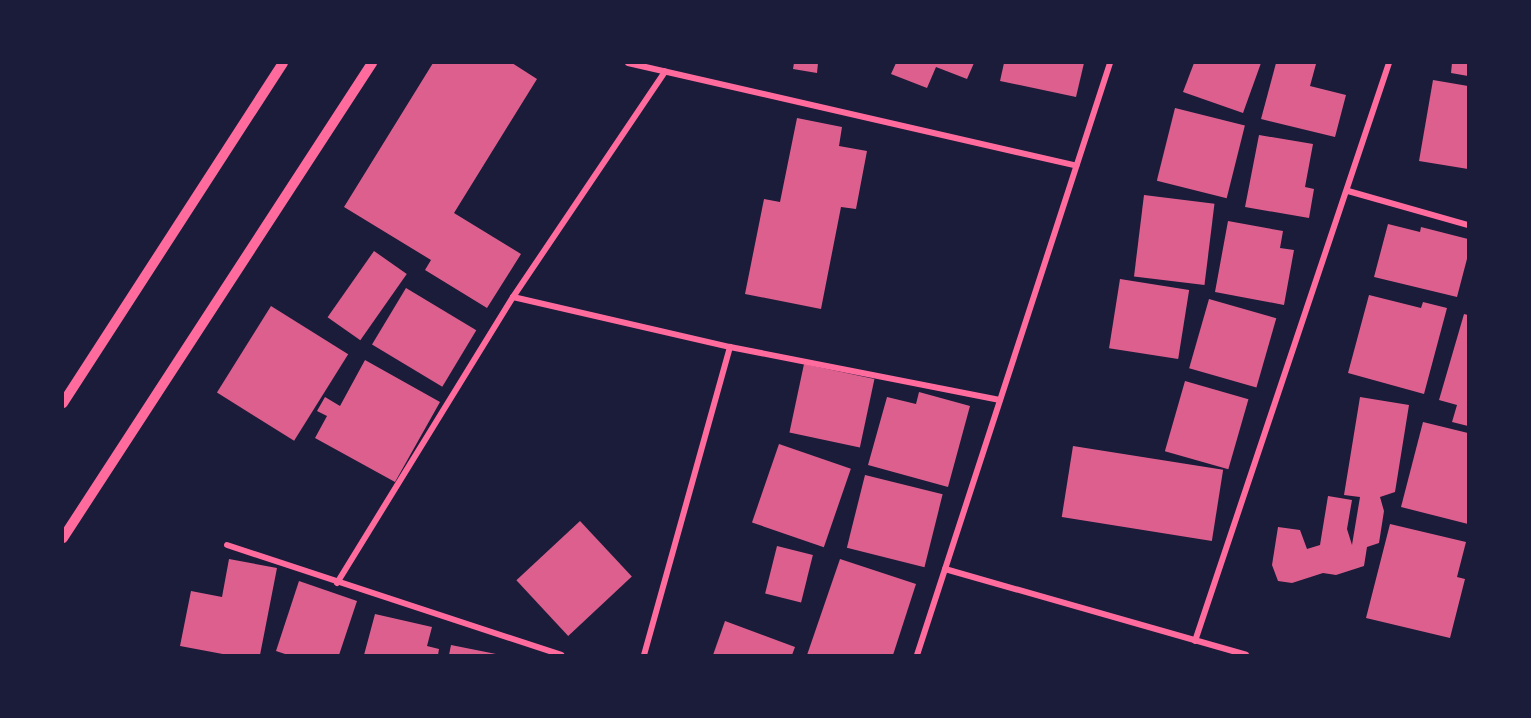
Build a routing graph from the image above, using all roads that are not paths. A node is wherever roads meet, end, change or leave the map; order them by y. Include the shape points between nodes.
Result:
1 (283, 63) edge
2 (372, 63) edge
3 (628, 63) edge
4 (1110, 63) edge
5 (1389, 63) edge
6 (665, 72) junction
7 (1076, 166) junction
8 (1348, 190) junction
9 (1468, 225) edge
10 (513, 297) junction
11 (730, 347) junction
12 (1000, 400) junction
13 (63, 403) edge
14 (63, 538) edge
15 (227, 545) dead end
16 (945, 569) junction
17 (337, 583) junction
18 (1195, 641) junction
19 (561, 655) edge
20 (644, 655) edge
21 (917, 655) edge
22 (1246, 655) edge

1 - 13 street
2 - 14 street
3 - 6 street
4 - 7 street
5 - 8 street
6 - 7 street
6 - 10 street
7 - 12 street
8 - 9 street
8 - 18 street
10 - 11 street
10 - 17 street
11 - 12 street
11 - 20 street
12 - 16 street
15 - 17 street
16 - 18 street
16 - 21 street
17 - 19 street
18 - 22 street

